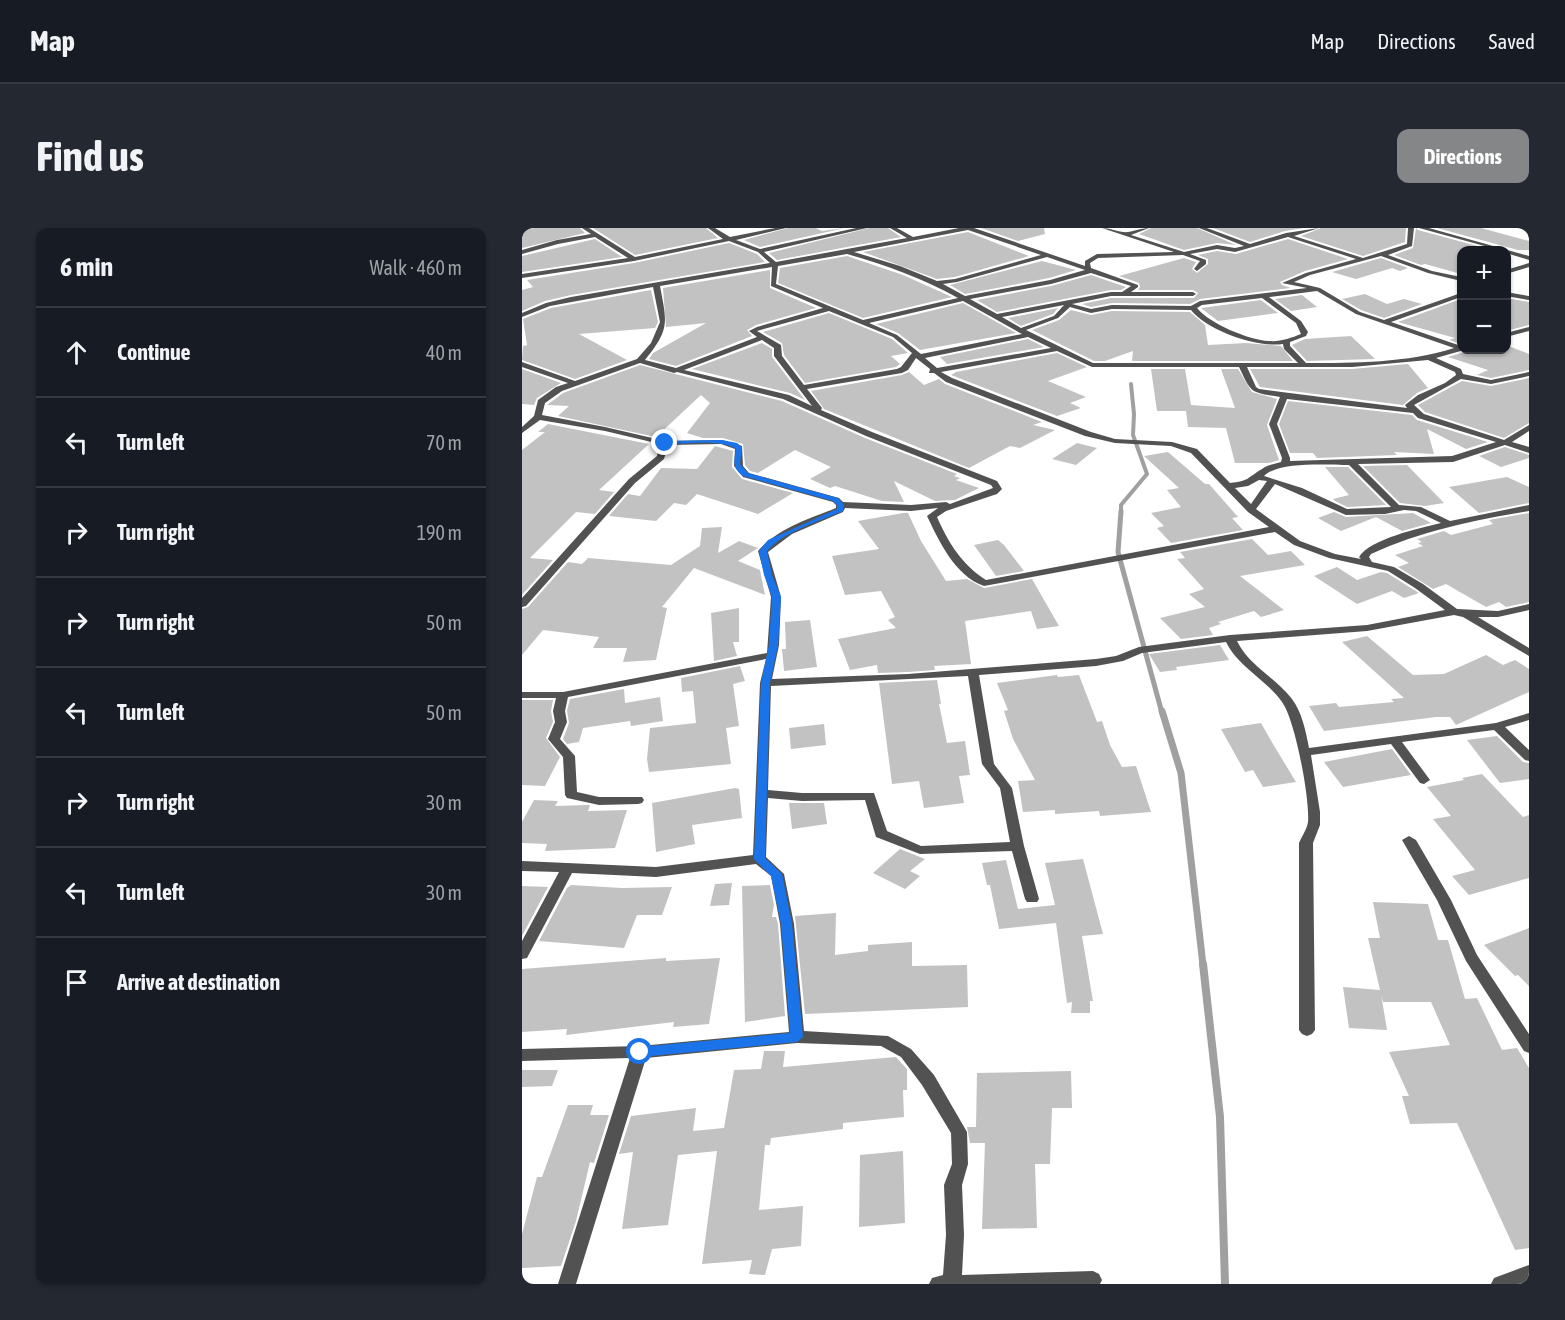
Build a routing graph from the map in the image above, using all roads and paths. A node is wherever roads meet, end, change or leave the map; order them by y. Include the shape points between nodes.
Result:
1 (585, 228) edge
2 (711, 228) edge
3 (783, 228) edge
4 (864, 228) edge
5 (893, 228) edge
6 (936, 228) edge
7 (968, 228) edge
8 (1105, 228) edge
9 (1146, 228) edge
10 (1202, 228) edge
11 (1316, 228) edge
12 (1411, 228) edge
13 (1422, 228) edge
14 (1301, 230) edge
15 (595, 235) junction
16 (1124, 235) junction
17 (1286, 235) junction
18 (926, 236) junction
19 (732, 239) junction
20 (912, 239) junction
21 (1248, 245) junction
22 (1487, 246) edge
23 (760, 251) junction
24 (522, 252) edge
25 (847, 252) junction
26 (1511, 253) edge
27 (1181, 254) junction
28 (1383, 255) junction
29 (1048, 256) junction
30 (1529, 258) edge
31 (634, 259) junction
32 (1365, 260) junction
33 (775, 265) junction
34 (1529, 265) edge
35 (1090, 269) junction
36 (1197, 269) dead end
37 (1511, 270) edge
38 (522, 276) edge
39 (1457, 278) edge
40 (1288, 282) junction
41 (936, 283) junction
42 (656, 284) junction
43 (1318, 290) junction
44 (1124, 294) junction
45 (1193, 294) dead end
46 (1279, 295) junction
47 (1511, 295) edge
48 (1457, 296) edge
49 (1265, 297) junction
50 (1529, 298) edge
51 (967, 299) junction
52 (1069, 303) junction
53 (831, 308) junction
54 (1193, 308) junction
55 (522, 315) edge
56 (998, 316) junction
57 (864, 322) junction
58 (1384, 322) junction
59 (1529, 329) edge
60 (1020, 330) junction
61 (1029, 334) junction
62 (1511, 334) edge
63 (1511, 334) edge
64 (762, 337) junction
65 (1529, 338) edge
66 (1286, 342) junction
67 (977, 346) junction
68 (1457, 347) edge
69 (1056, 348) junction
70 (1457, 349) edge
71 (918, 355) junction
72 (999, 358) junction
73 (1429, 358) junction
74 (640, 361) junction
75 (522, 364) edge
76 (905, 365) junction
77 (1242, 365) junction
78 (1304, 365) junction
79 (930, 369) junction
80 (674, 371) junction
81 (1529, 374) edge
82 (1460, 376) junction
83 (576, 384) junction
84 (803, 387) junction
85 (1284, 396) junction
86 (819, 409) junction
87 (1414, 411) junction
88 (538, 417) junction
89 (1529, 427) edge
90 (522, 431) edge
91 (1506, 442) junction
92 (665, 443) junction
93 (1529, 450) edge
94 (1351, 462) junction
95 (1286, 464) junction
96 (1258, 477) junction
97 (1273, 480) junction
98 (1229, 486) junction
99 (956, 504) junction
100 (841, 505) junction
101 (911, 508) junction
102 (1397, 508) junction
103 (1529, 508) edge
104 (1251, 510) junction
105 (932, 516) junction
106 (1448, 523) junction
107 (1275, 529) junction
108 (1368, 564) junction
109 (523, 602) edge
110 (1529, 607) edge
111 (1454, 612) junction
112 (1466, 614) junction
113 (1230, 638) junction
114 (1529, 653) edge
115 (771, 655) junction
116 (973, 674) junction
117 (766, 683) junction
118 (522, 694) edge
119 (563, 695) junction
120 (1529, 716) edge
121 (1497, 726) junction
122 (1394, 739) junction
123 (1303, 752) junction
124 (1529, 757) edge
125 (1424, 780) dead end
126 (762, 794) junction
127 (638, 800) dead end
128 (1409, 840) dead end
129 (1017, 846) junction
130 (759, 859) junction
131 (522, 866) edge
132 (567, 869) junction
133 (1032, 899) dead end
134 (522, 954) edge
135 (1307, 1030) dead end
136 (797, 1037) junction
137 (1529, 1047) edge
138 (640, 1052) junction
139 (522, 1055) edge
140 (1529, 1273) edge
141 (1093, 1280) dead end
142 (952, 1283) edge
143 (985, 1283) edge
144 (567, 1284) edge
145 (938, 1284) edge
146 (1500, 1284) edge

1 - 15 street
2 - 19 street
3 - 19 street
4 - 23 street
5 - 20 street
6 - 18 street
7 - 18 street
7 - 29 street
8 - 16 street
9 - 16 street
10 - 21 street
11 - 14 street
12 - 28 street via 1410,245
13 - 22 street
14 - 17 street
15 - 24 street
15 - 31 street
16 - 27 street
17 - 21 street
17 - 32 street
18 - 20 street
19 - 23 street
19 - 31 street
20 - 25 street
21 - 27 street via 1234,250 1217,247
23 - 33 street
25 - 33 street
25 - 41 street
26 - 30 street
27 - 35 street via 1097,256 1087,262
27 - 36 street via 1203,260
28 - 32 street
28 - 39 street
29 - 35 street
29 - 41 street
31 - 38 street
32 - 40 street
33 - 42 street
33 - 53 street via 773,285
34 - 37 street
35 - 44 street via 1136,286
35 - 51 street via 1051,282
40 - 43 street
40 - 46 street
41 - 51 street
42 - 55 street via 548,304
42 - 74 street via 663,322 654,344
43 - 46 street
43 - 58 street via 1358,313
44 - 45 street
44 - 52 street
46 - 49 street
47 - 50 street
48 - 58 street
49 - 54 street via 1200,303
49 - 66 street via 1299,322 1305,332
51 - 56 street
51 - 57 street
52 - 54 street via 1091,311 1112,307
52 - 56 street
52 - 60 street via 1066,310 1044,323
53 - 57 street
53 - 64 street via 752,331
54 - 66 street via 1203,318 1252,340
56 - 60 street
57 - 71 street via 895,336
58 - 68 street
59 - 62 street
60 - 61 street
61 - 67 street
61 - 69 street
63 - 65 street
64 - 80 street
64 - 84 street via 778,347 778,356
66 - 78 street
67 - 71 street
67 - 72 street
69 - 72 street
69 - 77 street via 1092,365
70 - 73 street
71 - 76 street
71 - 79 street
72 - 79 street
73 - 78 street
73 - 82 street via 1458,371
74 - 80 street
74 - 83 street
75 - 83 street
76 - 79 street
76 - 84 street via 899,371
77 - 78 street
77 - 85 street via 1253,388
79 - 98 street via 962,387 1088,434 1115,441 1172,444 1194,451
80 - 86 street via 786,397
81 - 82 street via 1491,382
82 - 87 street via 1453,383 1415,399 1409,405
83 - 88 street via 559,389 541,402
84 - 86 street
85 - 87 street
85 - 95 street via 1273,424
86 - 99 street via 868,434 994,483 998,489
87 - 91 street
88 - 90 street
88 - 92 street
89 - 91 street
91 - 93 street
91 - 94 street via 1454,459
92 - 100 street via 735,444 739,448 737,464 746,475 836,500
92 - 109 street via 661,457 632,481
94 - 95 street
94 - 102 street
95 - 96 street via 1265,470
96 - 97 street
96 - 98 street
97 - 102 street via 1346,512
97 - 104 street
98 - 104 street
99 - 101 street
99 - 105 street
100 - 101 street
100 - 115 street via 840,510 795,529 763,551 776,597
101 - 105 street
102 - 106 street via 1418,509
103 - 106 street
104 - 107 street
105 - 107 street via 946,546 984,583
106 - 108 street via 1394,539 1367,552 1364,557
107 - 108 street via 1332,556
108 - 111 street via 1392,569
110 - 112 street via 1498,614
111 - 112 street
111 - 113 street via 1367,628
112 - 114 street
113 - 116 street via 1139,650 1111,659
113 - 123 street via 1242,660 1291,703
115 - 117 street
115 - 119 street
116 - 117 street
116 - 129 street via 988,764 1006,788
117 - 126 street
118 - 119 street
119 - 127 street via 561,722 554,739 569,756 571,795 599,801
120 - 121 street
121 - 122 street
121 - 124 street
122 - 123 street
122 - 125 street
123 - 135 street via 1314,823 1306,843
126 - 129 street via 870,796 881,834 920,850
126 - 130 street
128 - 137 street via 1471,957
129 - 133 street
130 - 132 street via 656,872
130 - 136 street via 777,874 787,924
131 - 132 street
132 - 134 street
136 - 138 street
136 - 142 street via 883,1040 906,1053 928,1080 959,1132 960,1164 953,1185
138 - 139 street
138 - 144 street
140 - 146 street
141 - 143 street
142 - 143 street
142 - 145 street

